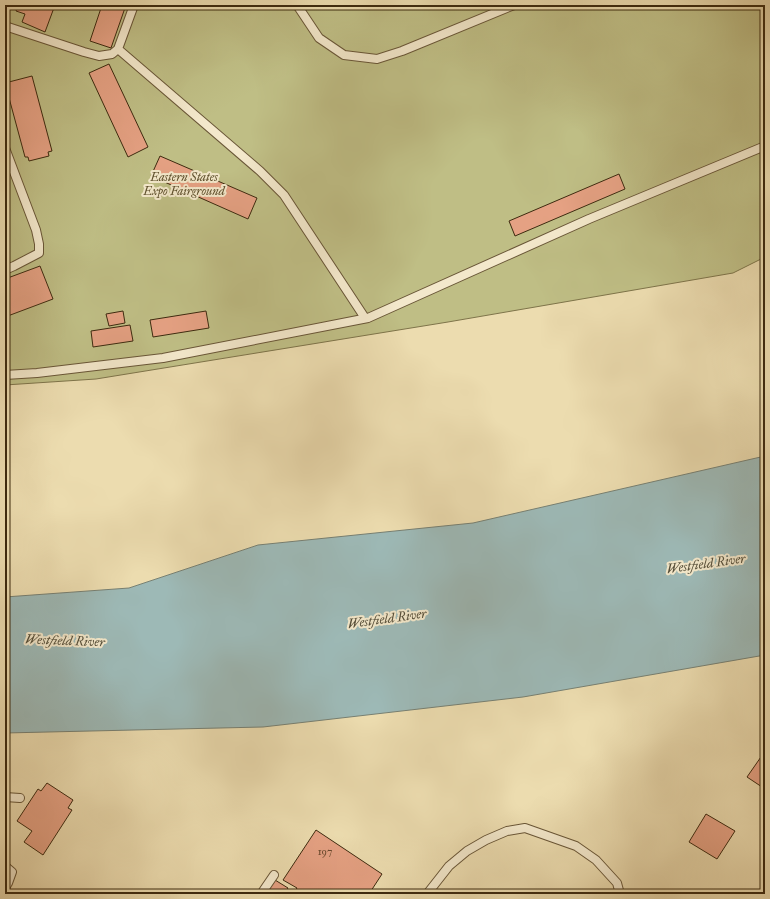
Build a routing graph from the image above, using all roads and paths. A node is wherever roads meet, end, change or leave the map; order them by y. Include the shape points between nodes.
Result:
1 (134, 5) edge
2 (297, 5) edge
3 (514, 5) edge
4 (5, 26) edge
5 (118, 49) junction
6 (765, 146) edge
7 (5, 148) edge
8 (5, 270) edge
9 (365, 318) junction
10 (5, 375) edge
11 (5, 797) edge
12 (20, 798) dead end
13 (5, 866) edge
14 (274, 875) dead end
15 (5, 888) edge
16 (262, 894) edge
17 (427, 894) edge
18 (620, 894) edge

1 - 5 lane
2 - 3 lane via 319,38 337,51 344,55 377,59
4 - 5 lane via 99,56 112,54
5 - 9 lane via 260,171 284,195
6 - 9 lane via 589,219
7 - 8 lane via 39,244 39,253
9 - 10 lane via 163,358
11 - 12 lane
13 - 15 lane via 12,872
14 - 16 lane
17 - 18 lane via 450,866 467,851 507,831 525,828 576,846 596,860 617,883

